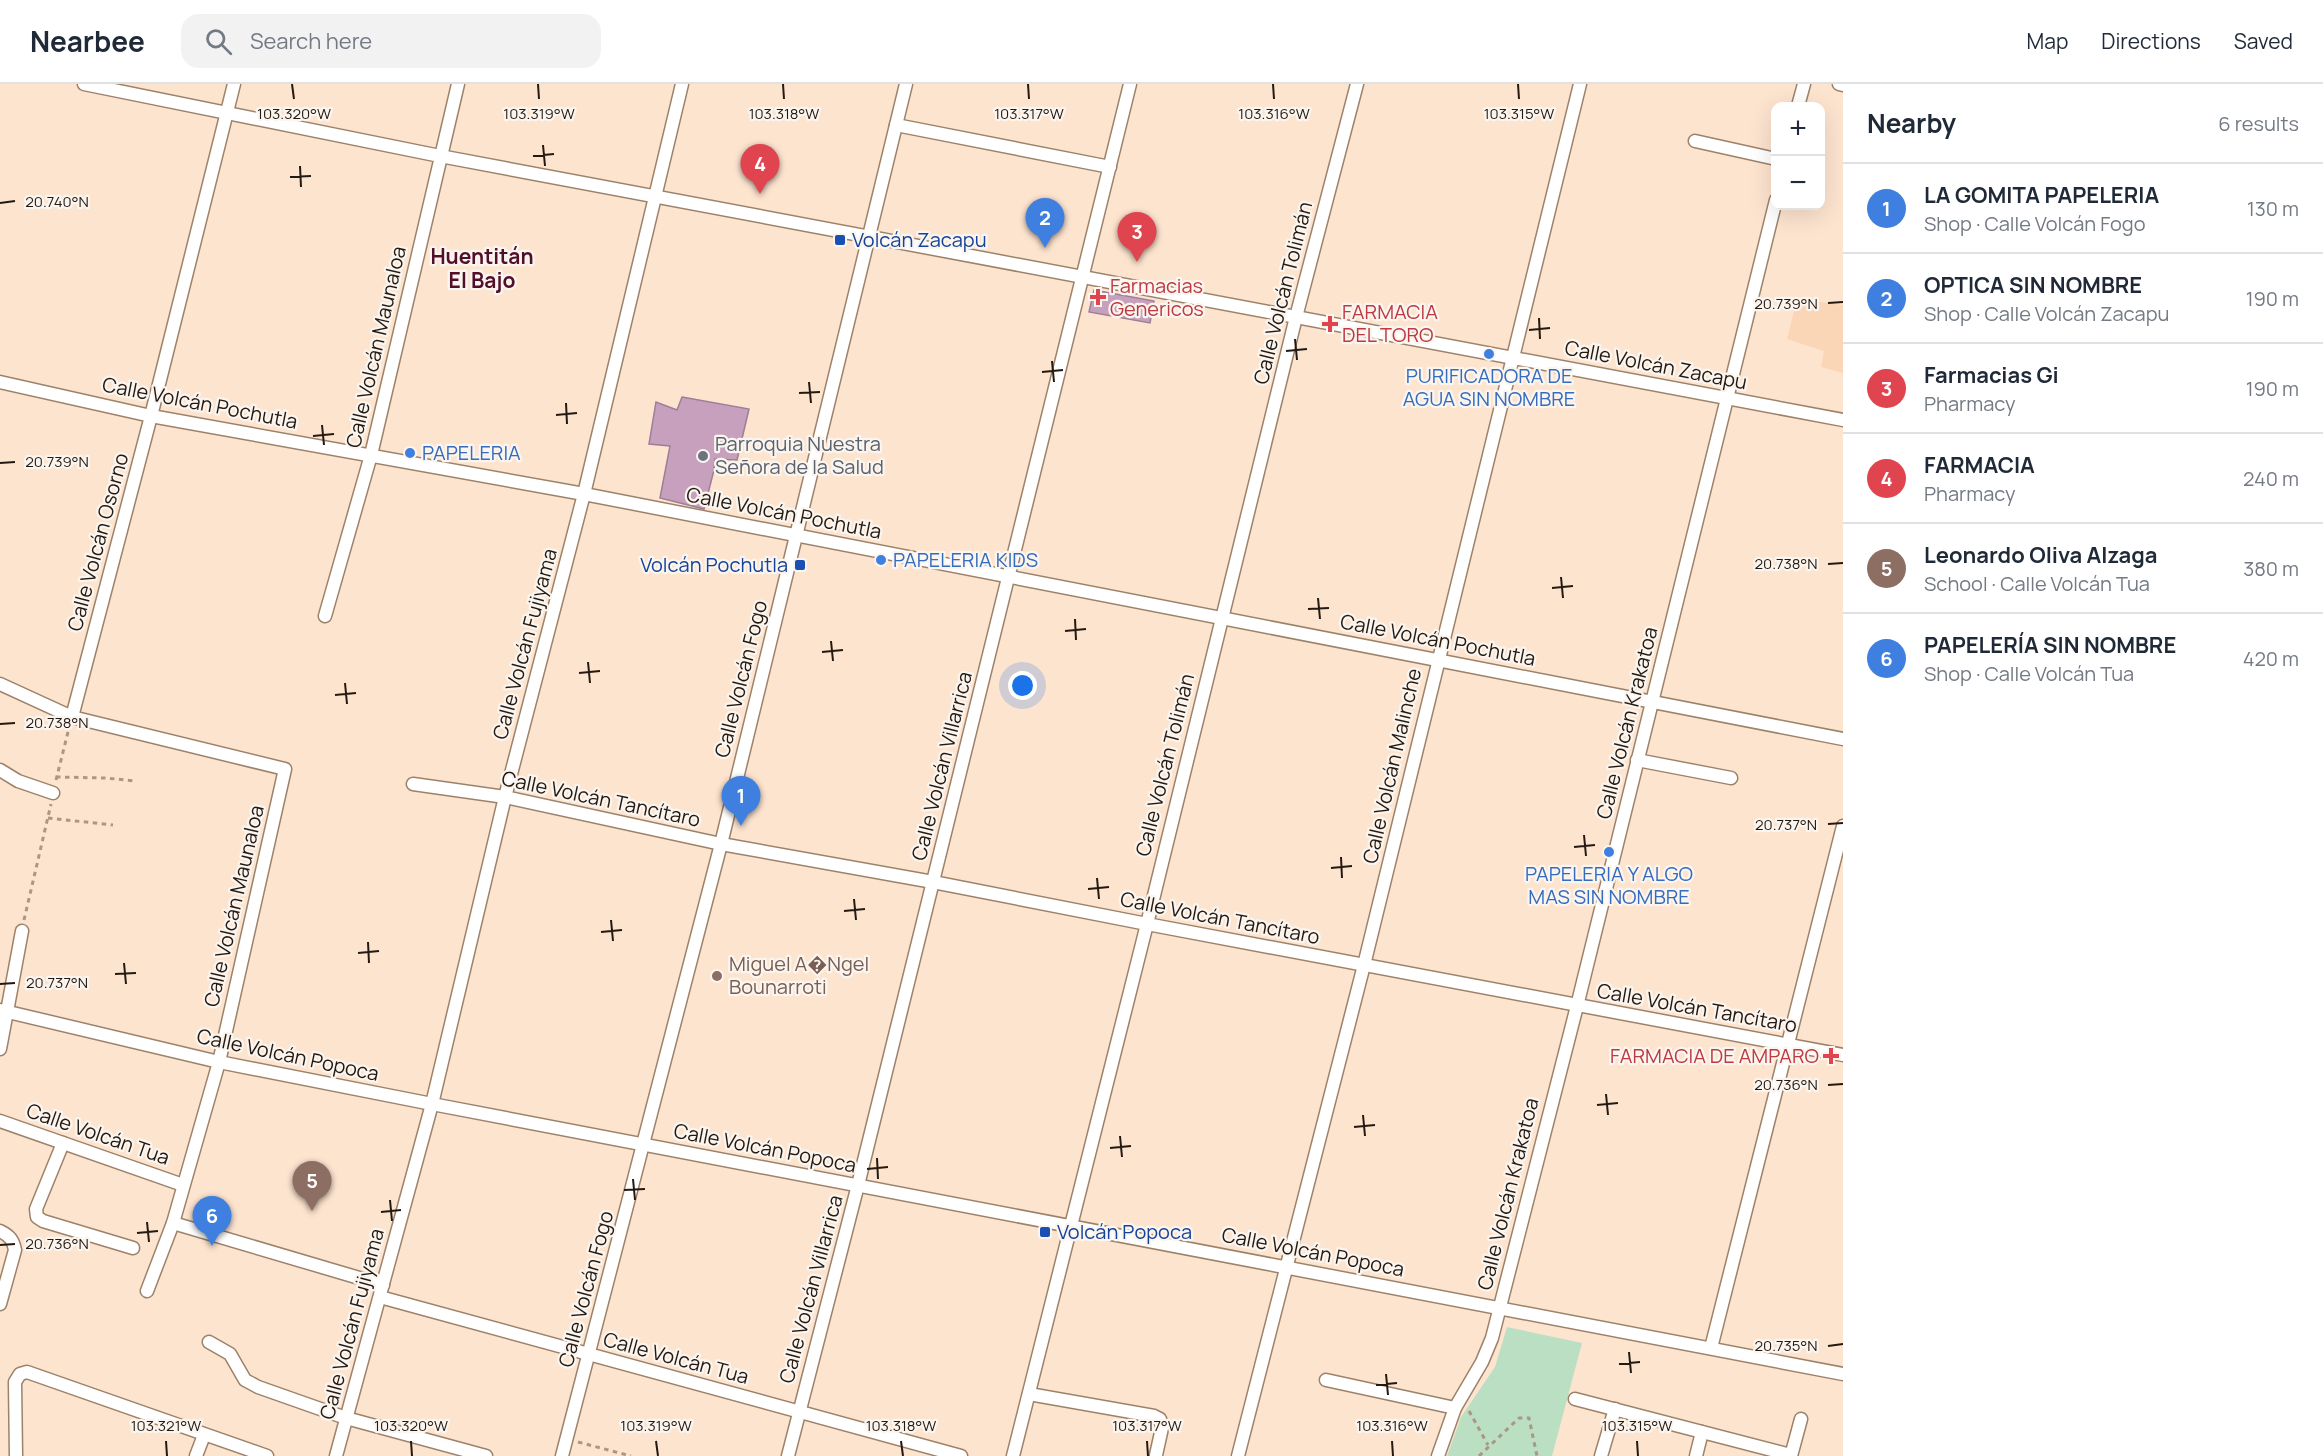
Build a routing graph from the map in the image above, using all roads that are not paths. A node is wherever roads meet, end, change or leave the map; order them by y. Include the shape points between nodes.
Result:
1 (84, 84) edge
2 (234, 84) edge
3 (458, 84) edge
4 (682, 84) edge
5 (906, 84) edge
6 (1130, 84) edge
7 (1357, 84) edge
8 (1580, 84) edge
9 (1804, 84) edge
10 (1839, 84) edge
11 (1843, 85) edge
12 (1799, 102) edge
13 (228, 112) junction
14 (896, 125) junction
15 (1695, 141) dead end
16 (440, 156) junction
17 (1771, 158) edge
18 (1110, 167) junction
19 (657, 197) junction
20 (1774, 210) edge
21 (869, 237) junction
22 (1083, 277) junction
23 (1296, 316) junction
24 (1513, 357) junction
25 (0, 382) edge
26 (1727, 398) junction
27 (151, 416) junction
28 (1843, 420) edge
29 (371, 455) junction
30 (584, 494) junction
31 (796, 535) junction
32 (1010, 577) junction
33 (325, 616) dead end
34 (1221, 618) junction
35 (1437, 660) junction
36 (0, 684) edge
37 (1652, 702) junction
38 (72, 717) junction
39 (1843, 739) edge
40 (1637, 760) junction
41 (0, 770) edge
42 (1731, 778) dead end
43 (413, 784) dead end
44 (53, 793) road end
45 (505, 797) junction
46 (1843, 826) edge
47 (721, 844) junction
48 (933, 882) junction
49 (1147, 924) junction
50 (22, 931) road end
51 (1364, 965) junction
52 (1577, 1006) junction
53 (4, 1011) edge
54 (1788, 1044) junction
55 (0, 1049) edge
56 (1843, 1055) edge
57 (219, 1062) junction
58 (432, 1104) junction
59 (0, 1121) edge
60 (63, 1143) junction
61 (644, 1144) junction
62 (183, 1185) junction
63 (858, 1185) junction
64 (173, 1223) junction
65 (1071, 1226) junction
66 (0, 1231) edge
67 (133, 1248) dead end
68 (1288, 1268) junction
69 (147, 1291) dead end
70 (382, 1291) junction
71 (0, 1304) edge
72 (1500, 1308) junction
73 (209, 1342) dead end
74 (1711, 1348) junction
75 (589, 1354) junction
76 (1843, 1374) edge
77 (1326, 1380) dead end
78 (1029, 1394) junction
79 (1575, 1398) dead end
80 (1458, 1402) junction
81 (1615, 1409) junction
82 (799, 1412) junction
83 (346, 1418) junction
84 (1801, 1419) dead end
85 (1702, 1432) junction
86 (204, 1435) junction
87 (14, 1453) edge
88 (1156, 1455) edge
89 (196, 1456) edge
90 (267, 1456) edge
91 (336, 1456) edge
92 (486, 1456) edge
93 (562, 1456) edge
94 (788, 1456) edge
95 (961, 1456) edge
96 (1013, 1456) edge
97 (1238, 1456) edge
98 (1438, 1456) edge
99 (1601, 1456) edge
100 (1696, 1456) edge
101 (1791, 1456) edge

1 - 13 street, Calle Volcán Zacapu
2 - 13 street, Calle Volcán Osorno
3 - 16 street, Calle Volcán Maunaloa
4 - 19 street, Calle Volcán Fujiyama
5 - 14 street, Calle Volcán Fogo
6 - 18 street, Calle Volcán Villarrica
7 - 23 street, Calle Volcán Tolimán
8 - 24 street, Calle Volcán Malinche
9 - 12 street
10 - 11 street
13 - 16 street, Calle Volcán Zacapu
13 - 27 street, Calle Volcán Osorno
14 - 18 street
14 - 21 street, Calle Volcán Fogo
15 - 17 street
16 - 19 street, Calle Volcán Zacapu
16 - 29 street, Calle Volcán Maunaloa
18 - 22 street, Calle Volcán Villarrica
19 - 21 street, Calle Volcán Zacapu
19 - 30 street, Calle Volcán Fujiyama
20 - 26 street, Calle Volcán Krakatoa
21 - 22 street, Calle Volcán Zacapu
21 - 31 street, Calle Volcán Fogo
22 - 23 street, Calle Volcán Zacapu
22 - 32 street, Calle Volcán Villarrica
23 - 24 street, Calle Volcán Zacapu
23 - 34 street, Calle Volcán Tolimán
24 - 26 street, Calle Volcán Zacapu
24 - 35 street, Calle Volcán Malinche
25 - 27 street, Calle Volcán Pochutla
26 - 28 street, Calle Volcán Zacapu
26 - 37 street, Calle Volcán Krakatoa
27 - 29 street, Calle Volcán Pochutla
27 - 38 street, Calle Volcán Osorno
29 - 30 street, Calle Volcán Pochutla
29 - 33 street, Calle Volcán Maunaloa
30 - 31 street, Calle Volcán Pochutla
30 - 45 street, Calle Volcán Fujiyama
31 - 32 street, Calle Volcán Pochutla
31 - 47 street, Calle Volcán Fogo
32 - 34 street, Calle Volcán Pochutla
32 - 48 street, Calle Volcán Villarrica
34 - 35 street, Calle Volcán Pochutla
34 - 49 street, Calle Volcán Tolimán
35 - 37 street, Calle Volcán Pochutla
35 - 51 street, Calle Volcán Malinche
36 - 38 street
37 - 39 street, Calle Volcán Pochutla
37 - 40 street, Calle Volcán Krakatoa
38 - 57 street, Calle Volcán Maunaloa via 285,769
40 - 42 street
40 - 52 street, Calle Volcán Krakatoa
41 - 44 street
43 - 45 street, Calle Volcán Tancítaro
45 - 47 street, Calle Volcán Tancítaro
45 - 58 street, Calle Volcán Fujiyama
46 - 54 street
47 - 48 street, Calle Volcán Tancítaro
47 - 61 street, Calle Volcán Fogo
48 - 49 street, Calle Volcán Tancítaro
48 - 63 street, Calle Volcán Villarrica
49 - 51 street, Calle Volcán Tancítaro
49 - 65 street, Calle Volcán Tolimán
50 - 53 street
51 - 52 street, Calle Volcán Tancítaro
51 - 68 street, Calle Volcán Malinche
52 - 54 street, Calle Volcán Tancítaro
52 - 72 street, Calle Volcán Krakatoa
53 - 55 street
53 - 57 street, Calle Volcán Popoca
54 - 56 street, Calle Volcán Tancítaro
54 - 74 street
57 - 58 street, Calle Volcán Popoca
57 - 62 street, Calle Volcán Maunaloa
58 - 61 street, Calle Volcán Popoca
58 - 70 street, Calle Volcán Fujiyama
59 - 60 street, Calle Volcán Tua
60 - 62 street, Calle Volcán Tua
60 - 67 street via 36,1209 37,1217
61 - 63 street, Calle Volcán Popoca
61 - 75 street, Calle Volcán Fogo
62 - 64 street, Calle Volcán Maunaloa
63 - 65 street, Calle Volcán Popoca
63 - 82 street, Calle Volcán Villarrica
64 - 69 street, Calle Volcán Maunaloa
64 - 70 street, Calle Volcán Tua
65 - 68 street, Calle Volcán Popoca
65 - 78 street, Calle Volcán Tolimán
66 - 71 street via 14,1241 15,1250
68 - 72 street, Calle Volcán Popoca
68 - 97 street, Calle Volcán Malinche
70 - 75 street, Calle Volcán Tua
70 - 83 street, Calle Volcán Fujiyama
72 - 74 street, Calle Volcán Popoca
72 - 80 street, Calle Volcán Krakatoa via 1482,1362
73 - 83 street via 230,1354 245,1380
74 - 76 street, Calle Volcán Popoca
75 - 82 street, Calle Volcán Tua
75 - 93 street, Calle Volcán Fogo
77 - 80 street
78 - 88 street via 1154,1416 1160,1419 1162,1428
78 - 96 street, Calle Volcán Tolimán
79 - 81 street
80 - 98 street, Calle Volcán Krakatoa
81 - 85 street
81 - 99 street
82 - 94 street, Calle Volcán Villarrica
82 - 95 street, Calle Volcán Tua
83 - 91 street, Calle Volcán Fujiyama
83 - 92 street
84 - 101 street
85 - 100 street
85 - 101 street
86 - 87 street via 27,1372 15,1382
86 - 89 street
86 - 90 street

